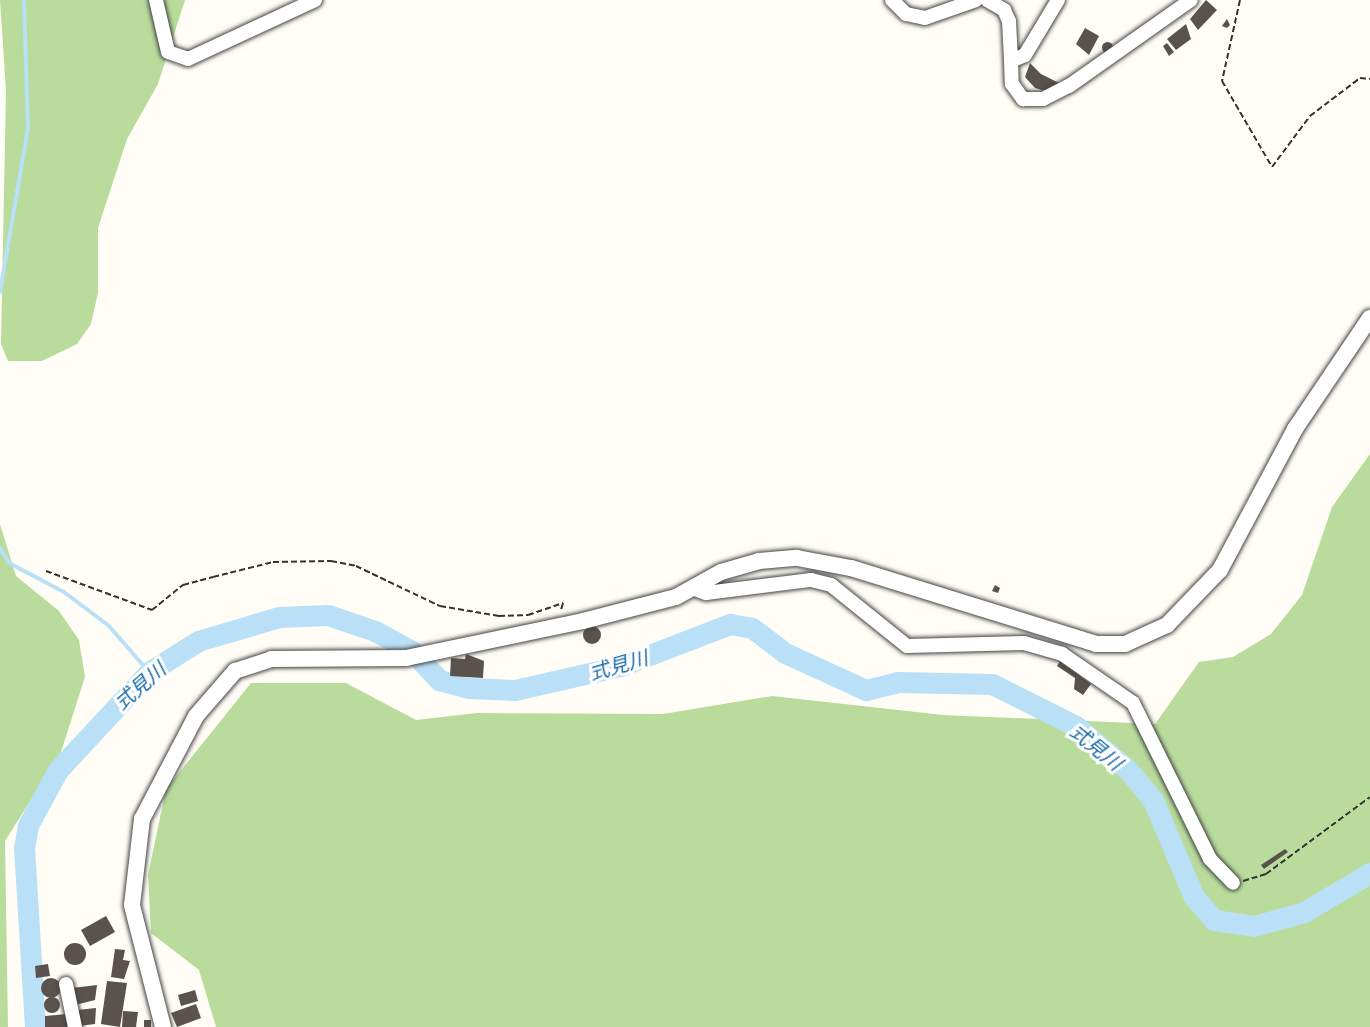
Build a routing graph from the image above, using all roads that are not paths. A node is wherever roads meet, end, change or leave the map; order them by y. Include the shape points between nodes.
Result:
1 (156, 0) edge
2 (315, 0) edge
3 (892, 0) edge
4 (976, 0) edge
5 (987, 0) edge
6 (1058, 0) edge
7 (1191, 0) edge
8 (1011, 61) junction
9 (1370, 318) edge
10 (692, 588) junction
11 (1233, 882) road end
12 (66, 984) dead end
13 (75, 1027) edge
14 (163, 1027) edge

1 - 2 street via 168,52 188,59
3 - 4 street via 906,14 925,18
5 - 8 street via 1004,10 1009,21
6 - 8 street via 1025,55
7 - 8 street via 1043,99 1023,99 1016,93
9 - 10 street via 1295,429 1220,570 1167,625 1125,644 1096,644 851,568 797,558 759,561
10 - 11 street via 706,593 811,580 831,585 907,646 1024,643 1062,654 1133,703 1210,859
10 - 14 street via 676,597 583,621 406,658 271,660 235,671 196,716 149,796 135,862 134,914
12 - 13 street

